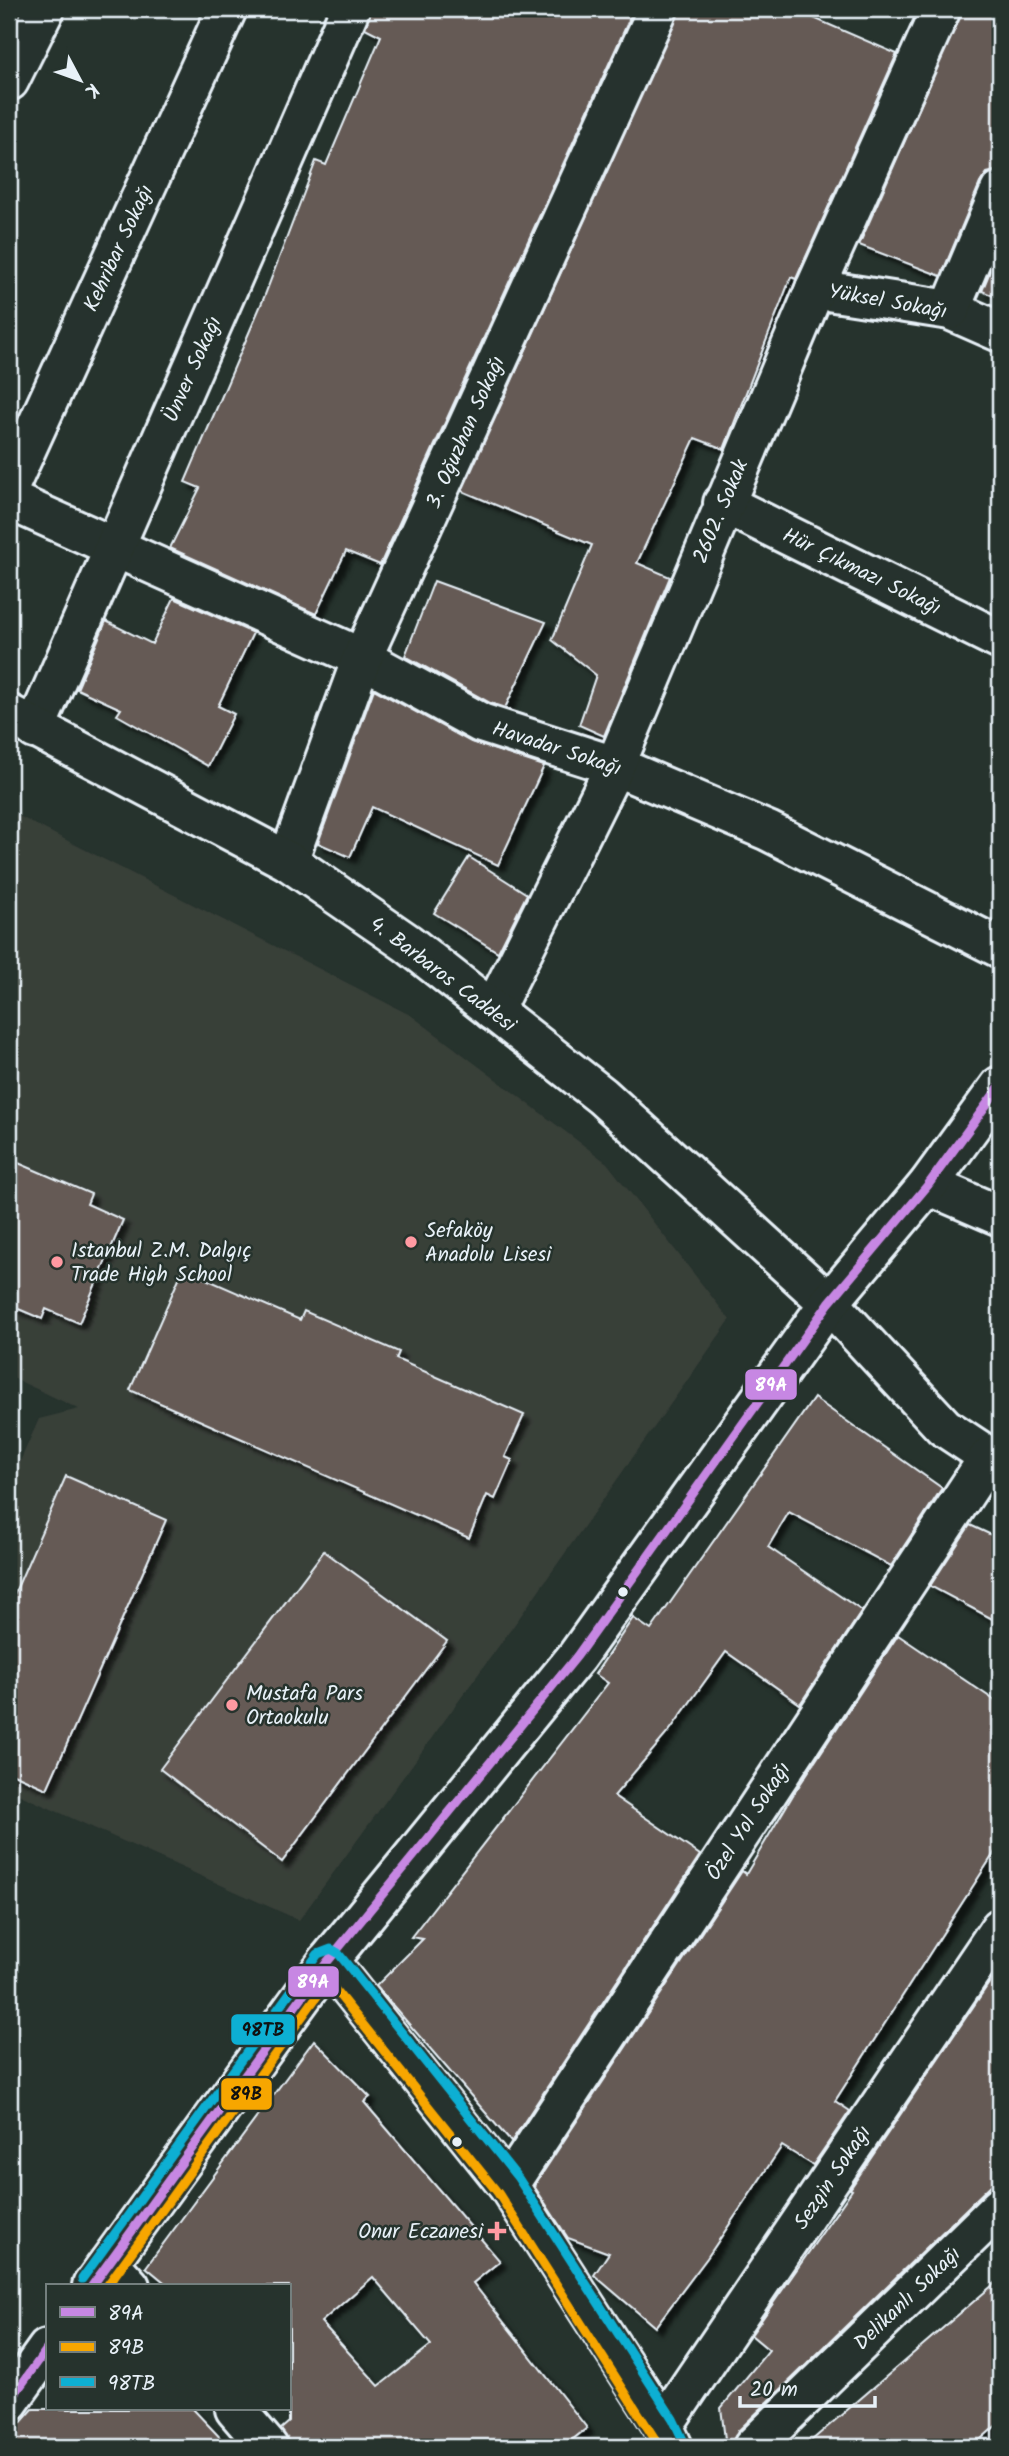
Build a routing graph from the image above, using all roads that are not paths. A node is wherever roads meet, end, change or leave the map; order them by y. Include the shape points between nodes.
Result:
1 (45, 9) edge
2 (227, 9) edge
3 (350, 9) edge
4 (657, 9) edge
5 (941, 9) edge
6 (9, 81) edge
7 (1000, 191) edge
8 (815, 289) junction
9 (950, 310) junction
10 (1000, 332) edge
11 (9, 487) edge
12 (9, 500) edge
13 (723, 503) junction
14 (114, 548) junction
15 (1000, 639) edge
16 (362, 658) junction
17 (22, 722) edge
18 (615, 766) junction
19 (288, 861) junction
20 (1000, 948) edge
21 (493, 1010) junction
22 (1000, 1086) edge
23 (928, 1185) junction
24 (1000, 1216) edge
25 (829, 1303) junction
26 (995, 1461) edge
27 (1000, 1928) edge
28 (328, 1961) junction
29 (508, 2186) junction
30 (995, 2226) edge
31 (110, 2278) edge
32 (236, 2410) edge
33 (668, 2437) edge
34 (268, 2447) edge
35 (753, 2447) edge

1 - 6 street
2 - 11 street, Kehribar Sokağı
3 - 14 street, Ünver Sokağı
4 - 16 street, 3. Oğuzhan Sokağı
5 - 8 street, 2602. Sokak
7 - 9 street
8 - 9 street, Yüksel Sokağı
8 - 13 street, 2602. Sokak
9 - 10 street, Yüksel Sokağı
12 - 14 street, Havadar Sokağı
13 - 15 street, Hür Çıkmazı Sokağı
13 - 18 street, 2602. Sokak
14 - 16 street, Havadar Sokağı
14 - 17 street, Ünver Sokağı
16 - 18 street, Havadar Sokağı via 481,723
16 - 19 street, 3. Oğuzhan Sokağı
17 - 19 street, 4. Barbaros Caddesi
18 - 20 street, Havadar Sokağı via 768,831
18 - 21 street, 2602. Sokak
19 - 21 street, 4. Barbaros Caddesi via 407,943
21 - 25 street, 4. Barbaros Caddesi via 602,1096
22 - 23 street
23 - 24 street
23 - 25 street
25 - 26 street, 4. Barbaros Caddesi via 944,1427
25 - 28 street via 576,1656
26 - 29 street, Özel Yol Sokağı
27 - 33 street, Sezgin Sokağı
28 - 29 street
28 - 31 street
29 - 33 street
30 - 35 street, Delikanlı Sokağı
32 - 34 street

